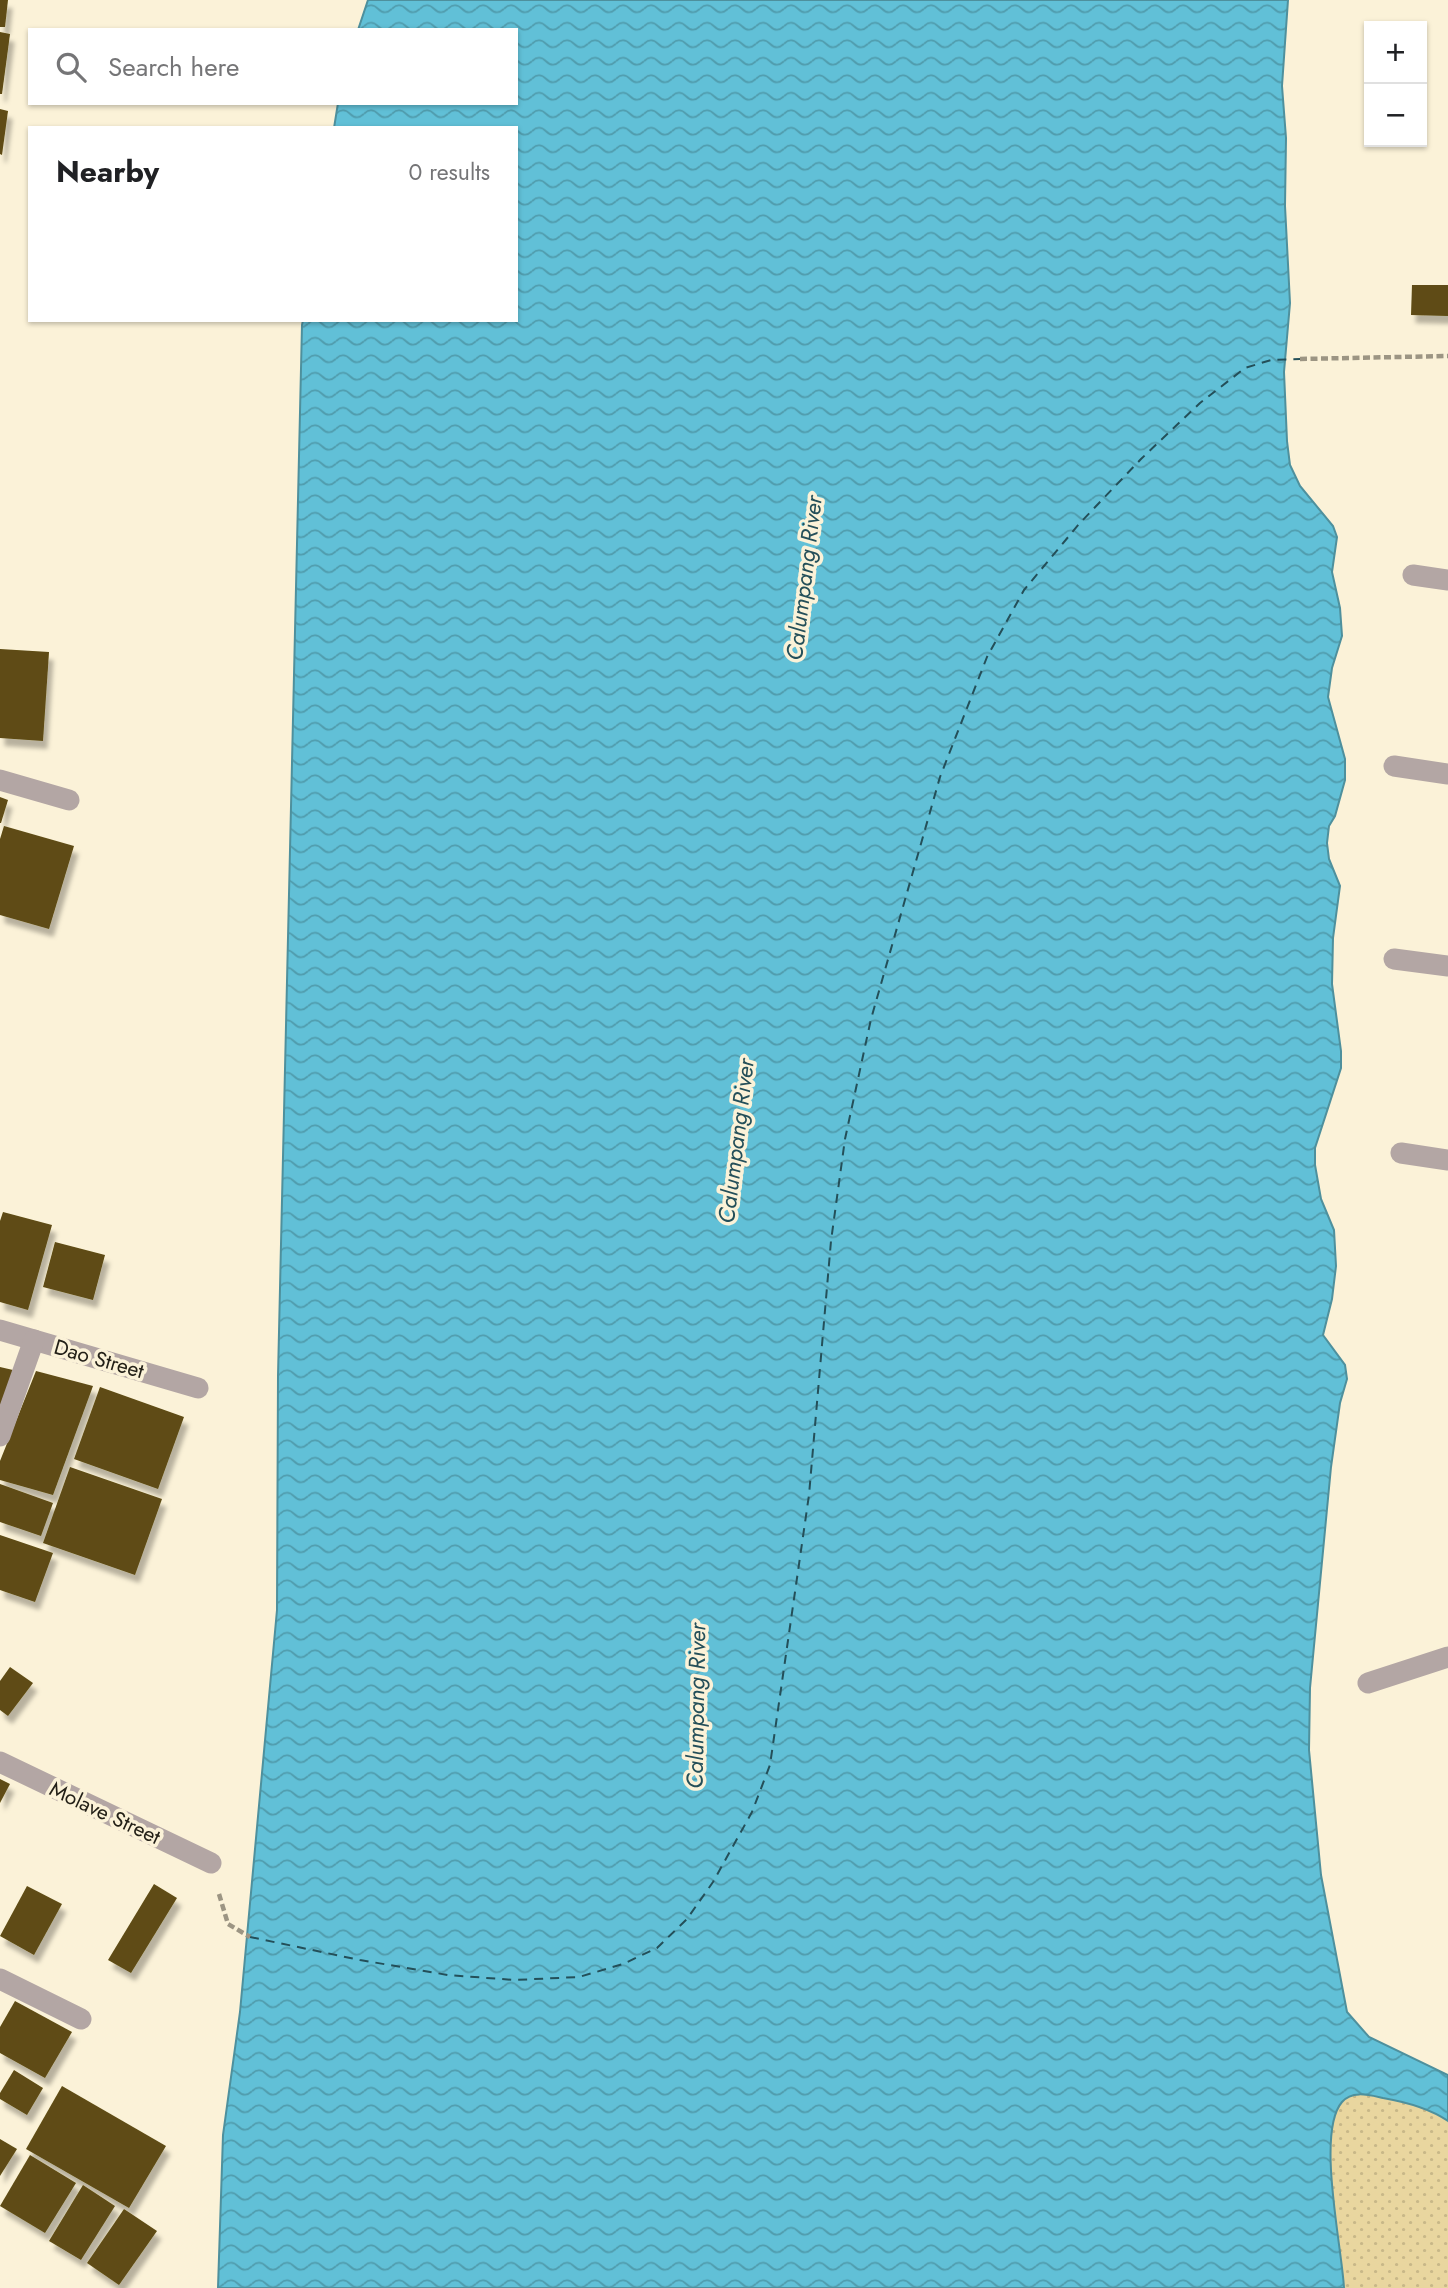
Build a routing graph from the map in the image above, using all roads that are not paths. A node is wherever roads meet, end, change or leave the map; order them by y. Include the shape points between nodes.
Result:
1 (1413, 575) dead end
2 (1448, 580) edge
3 (1395, 766) dead end
4 (1448, 774) edge
5 (0, 780) edge
6 (69, 800) dead end
7 (1395, 959) dead end
8 (1448, 967) edge
9 (1401, 1153) dead end
10 (1448, 1160) edge
11 (0, 1330) edge
12 (34, 1340) junction
13 (198, 1388) dead end
14 (0, 1436) edge
15 (1448, 1657) edge
16 (1368, 1683) dead end
17 (0, 1762) edge
18 (211, 1863) dead end
19 (0, 1979) edge
20 (81, 2019) dead end

1 - 2 street
3 - 4 street
5 - 6 street
7 - 8 street
9 - 10 street
11 - 12 street, Dao Street
12 - 13 street, Dao Street
12 - 14 street
15 - 16 street
17 - 18 street, Molave Street
19 - 20 street

